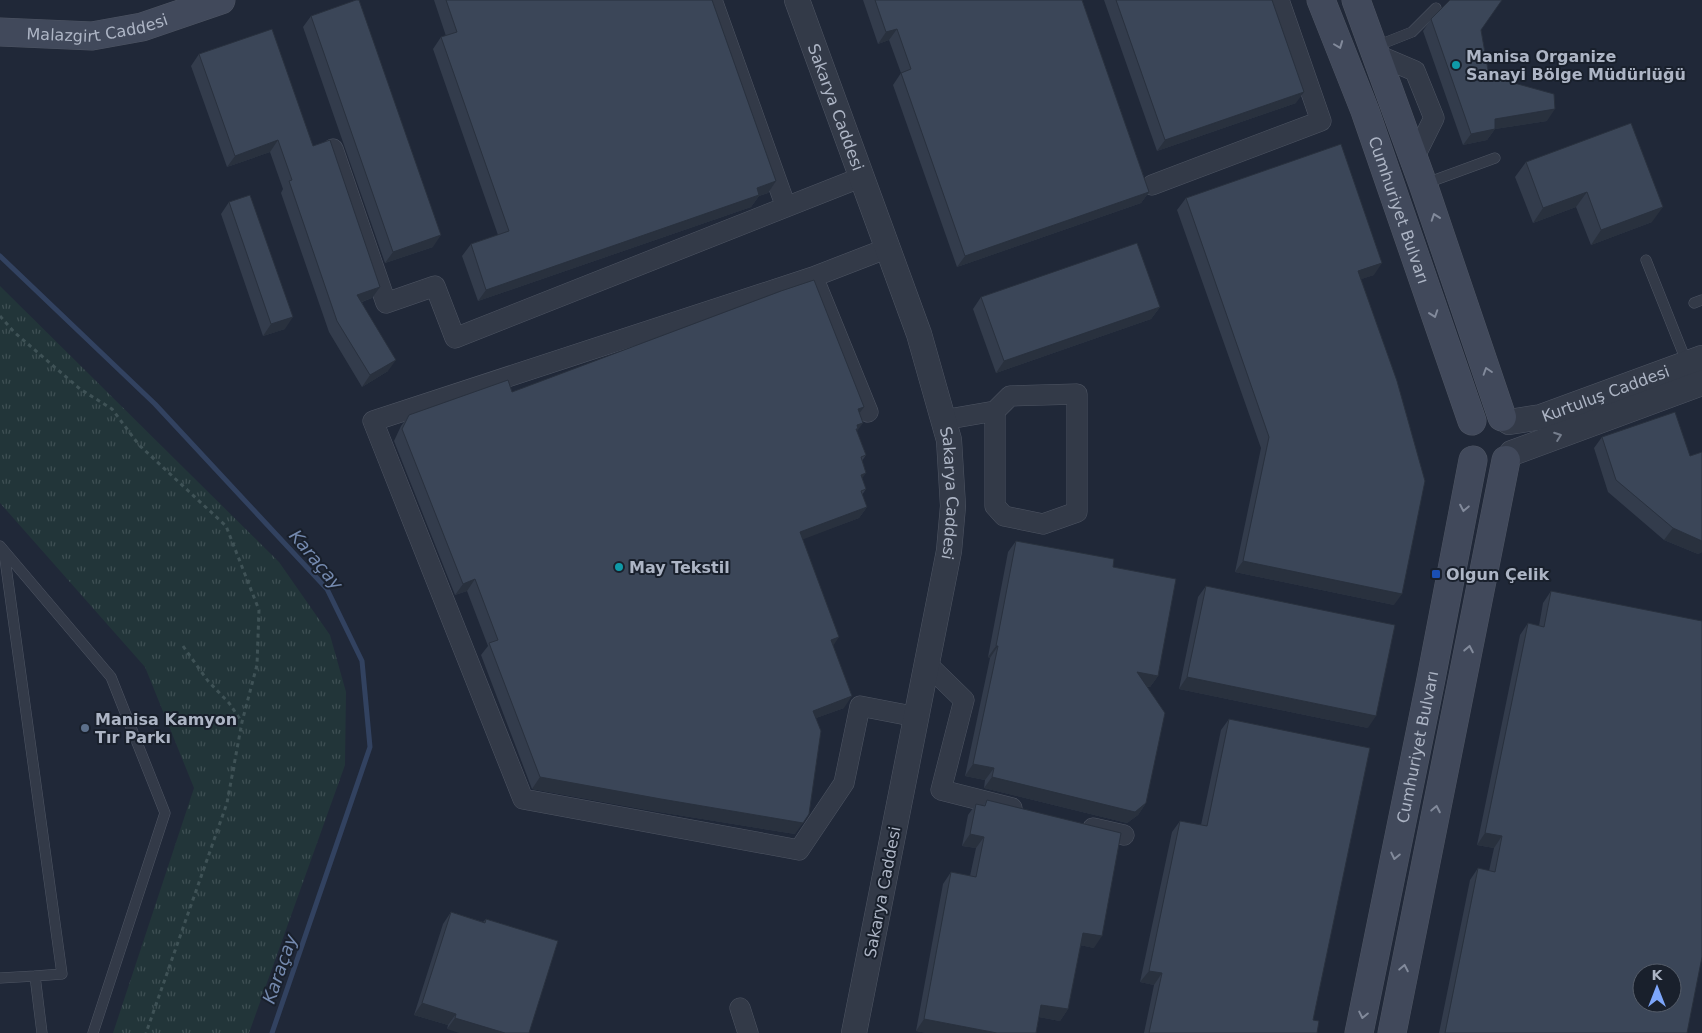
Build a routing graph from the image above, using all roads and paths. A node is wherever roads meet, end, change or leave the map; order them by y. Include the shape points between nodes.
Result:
1 (712, 0) edge
2 (797, 0) edge
3 (1278, 0) edge
4 (1322, 0) edge
5 (1356, 0) edge
6 (214, 1) edge
7 (1436, 8) dead end
8 (0, 32) edge
9 (1374, 51) junction
10 (333, 149) edge
11 (1495, 158) dead end
12 (862, 177) junction
13 (1423, 184) junction
14 (1152, 185) dead end
15 (786, 207) junction
16 (888, 248) junction
17 (1646, 260) dead end
18 (813, 277) junction
19 (0, 316) edge
20 (1697, 368) edge
21 (995, 411) junction
22 (868, 412) dead end
23 (943, 420) junction
24 (1506, 420) junction
25 (1472, 421) junction
26 (1509, 457) junction
27 (1473, 460) junction
28 (2, 549) edge
29 (183, 646) dead end
30 (927, 664) junction
31 (917, 717) junction
32 (242, 722) junction
33 (1027, 812) edge
34 (1076, 824) edge
35 (1124, 835) dead end
36 (35, 976) junction
37 (0, 978) edge
38 (740, 1008) dead end
39 (42, 1033) edge
40 (93, 1033) edge
41 (146, 1033) edge
42 (748, 1033) edge
43 (854, 1033) edge
44 (1359, 1033) edge
45 (1392, 1033) edge

1 - 15 street
2 - 12 street, Sakarya Caddesi
3 - 14 street via 1321,121
4 -> 25 main road, Cumhuriyet Bulvarı via 1365,111
5 - 9 main road, Cumhuriyet Bulvarı
6 - 8 main road, Malazgirt Caddesi via 142,27 92,36
7 - 9 lane via 1412,32
9 - 13 main road, Cumhuriyet Bulvarı
10 - 15 street via 386,303 435,286 455,338
11 - 13 lane
12 - 15 street
12 - 16 street, Sakarya Caddesi
24 -> 13 main road, Cumhuriyet Bulvarı
16 - 18 street
16 - 23 street, Sakarya Caddesi via 919,334
17 - 20 lane
18 - 22 street
18 - 31 street via 373,421 522,799 799,850 844,782 860,706
19 - 32 path via 80,389 112,409 139,445 226,526 259,610 257,666
20 - 24 street, Kurtuluş Caddesi via 1542,417
26 -> 20 street, Kurtuluş Caddesi
21 - 21 street via 1010,396 1077,394 1077,512 1044,524 1004,516 996,506
21 - 23 street
23 - 30 street, Sakarya Caddesi via 949,440 953,506 949,551
24 - 25 main road via 1486,414
24 - 26 main road via 1516,437
25 - 27 main road via 1464,436 1464,445
26 - 27 main road via 1490,466
45 -> 26 main road, Cumhuriyet Bulvarı
27 -> 44 main road, Cumhuriyet Bulvarı
28 - 36 lane via 62,974
28 - 40 lane via 110,677 165,812
29 - 32 path
30 - 31 street, Sakarya Caddesi
30 - 33 street via 964,700 941,790
31 - 43 street, Sakarya Caddesi
32 - 41 path via 227,803
34 - 35 street
36 - 37 lane
36 - 39 lane
38 - 42 street

